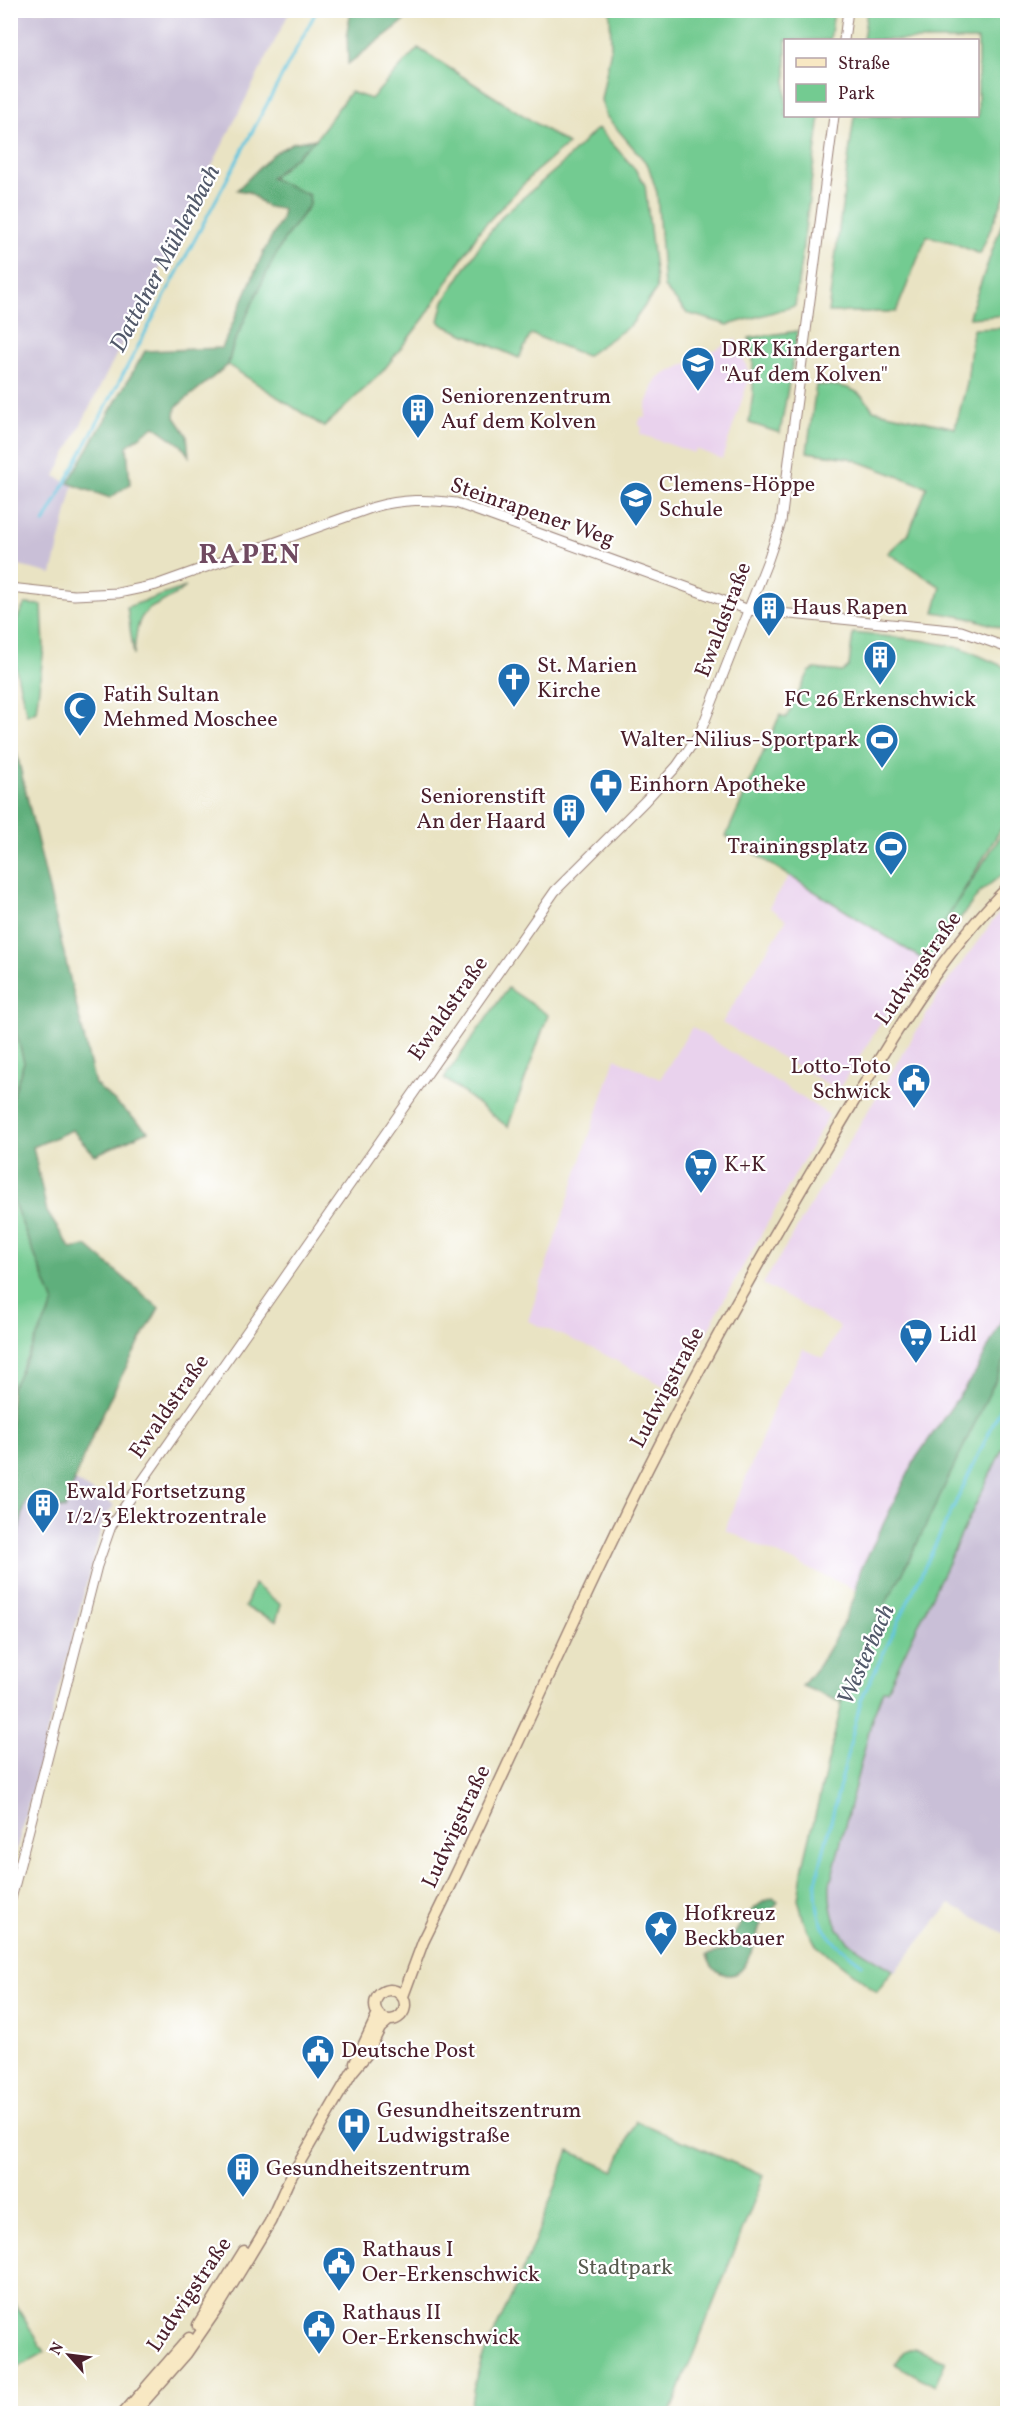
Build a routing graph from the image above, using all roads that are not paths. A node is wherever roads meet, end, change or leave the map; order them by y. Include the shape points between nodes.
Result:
1 (848, 10) edge
2 (844, 39) edge
3 (834, 117) edge
4 (10, 588) edge
5 (749, 610) junction
6 (1008, 648) edge
7 (1008, 887) edge
8 (10, 1903) edge
9 (423, 1942) junction
10 (391, 1990) junction
11 (403, 1996) junction
12 (378, 2014) junction
13 (389, 2020) junction
14 (352, 2072) junction
15 (282, 2193) junction
16 (123, 2414) edge
17 (133, 2414) edge

1 - 2 street
3 - 5 street, Ewaldstraße via 783,508 776,539
4 - 5 street, Steinrapener Weg via 74,595 118,593 156,585 374,507 414,499 456,503
5 - 6 street, Steinrapener Weg via 961,631
5 - 8 street, Ewaldstraße via 700,733 683,758 555,891 111,1526 97,1566
7 - 9 main road, Ludwigstraße via 952,950 916,1003 719,1332 613,1539
9 - 10 main road, Ludwigstraße
9 - 11 main road, Ludwigstraße
10 - 11 main road
10 - 12 main road via 377,1997
11 - 13 main road via 403,2012
12 - 13 main road
12 - 14 main road, Ludwigstraße
13 - 14 main road, Ludwigstraße
14 - 15 main road, Ludwigstraße
15 - 16 main road, Ludwigstraße via 190,2337
15 - 17 main road, Ludwigstraße via 270,2222 219,2306 186,2354

